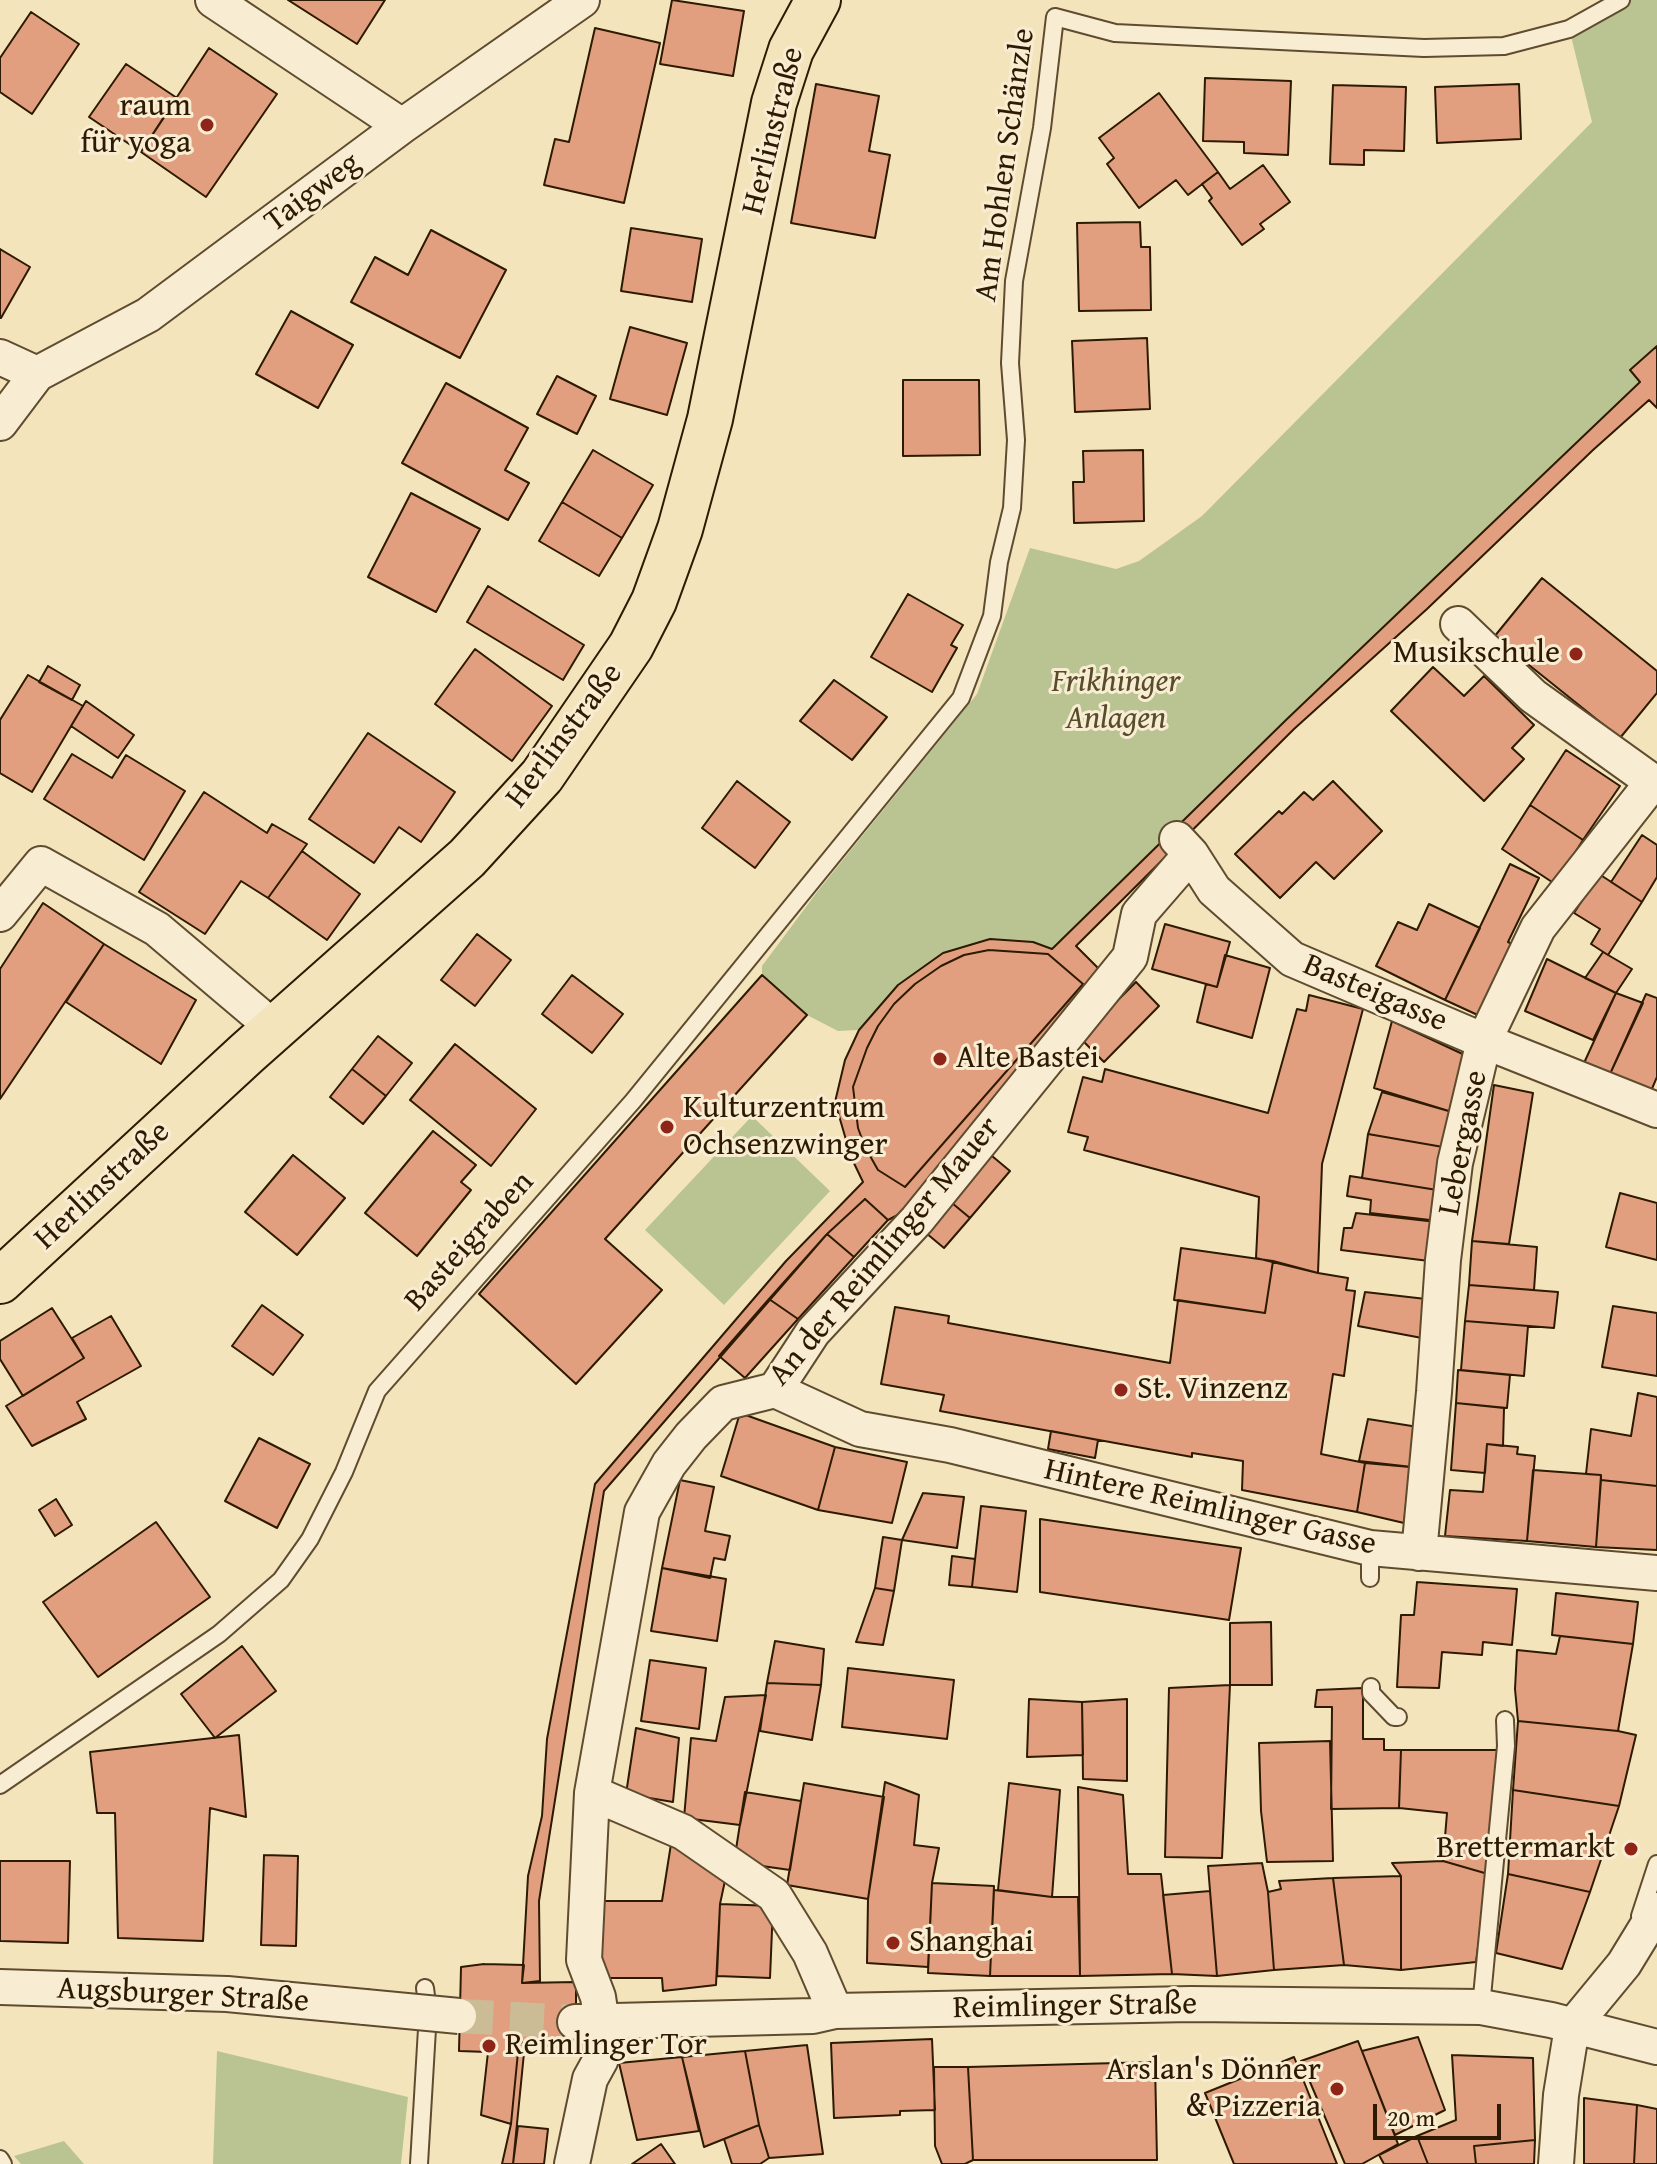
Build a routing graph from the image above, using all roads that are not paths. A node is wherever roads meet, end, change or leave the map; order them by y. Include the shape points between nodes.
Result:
1 (213, 0) edge
2 (582, 0) edge
3 (818, 0) edge
4 (1621, 0) edge
5 (402, 126) junction
6 (0, 357) edge
7 (37, 374) junction
8 (0, 423) edge
9 (1458, 624) dead end
10 (961, 698) joint
11 (1654, 784) edge
12 (1184, 847) joint
13 (0, 914) edge
14 (274, 1028) junction
15 (1484, 1041) junction
16 (1657, 1110) edge
17 (0, 1281) edge
18 (775, 1390) junction
19 (1419, 1553) junction
20 (1657, 1573) edge
21 (1371, 1687) dead end
22 (1398, 1717) dead end
23 (1505, 1720) dead end
24 (0, 1785) edge
25 (592, 1793) junction
26 (1657, 1864) edge
27 (1657, 1910) edge
28 (1624, 1964) junction
29 (0, 1987) edge
30 (437, 2005) joint
31 (1481, 2007) junction
32 (835, 2011) junction
33 (588, 2022) junction
34 (1572, 2027) junction
35 (1657, 2047) edge
36 (419, 2164) edge
37 (572, 2164) edge
38 (1556, 2164) edge

1 - 5 street
2 - 5 street, Taigweg
3 - 14 main road, Herlinstraße via 791,50 774,103 710,419 680,529 631,646 542,776 467,858
4 - 10 lane, Am Hohlen Schänzle via 1569,29 1504,46 1424,48 1115,33 1055,17 1042,128 1014,281 1012,508 992,616
5 - 7 street, Taigweg via 148,315
6 - 7 street
7 - 8 street, Taigweg
9 - 11 street via 1533,696
10 - 24 lane, Basteigraben via 633,1101 377,1391 310,1539 281,1580 219,1634
11 - 15 street, Lebergasse via 1538,928
12 - 15 street, Basteigasse via 1214,890 1292,959
12 - 18 street, An der Reimlinger Mauer via 1139,914 1130,957 917,1220 813,1332
13 - 14 street via 41,864 157,929
14 - 17 main road, Herlinstraße
15 - 16 street, Basteigasse
15 - 19 street, Lebergasse via 1455,1163
18 - 19 street, Hintere Reimlinger Gasse via 860,1429 950,1445 1370,1563
18 - 25 street, An der Reimlinger Mauer via 723,1403 669,1464 642,1512
19 - 20 street, Hintere Reimlinger Gasse
21 - 22 lane via 1371,1693
23 - 31 lane
25 - 32 street via 683,1832 774,1895 810,1953
25 - 33 street, An der Reimlinger Mauer via 584,1960 598,1997
26 - 28 lane
27 - 28 street
28 - 34 street
29 - 30 street, Augsburger Straße, bridge via 227,1994 365,2007
30 - 36 lane
31 - 32 street, Reimlinger Straße via 1191,2004
31 - 34 street, Reimlinger Straße
32 - 33 street, Reimlinger Straße via 813,2016
33 - 37 street, An der Reimlinger Mauer via 601,2059 590,2079
34 - 35 street
34 - 38 street

